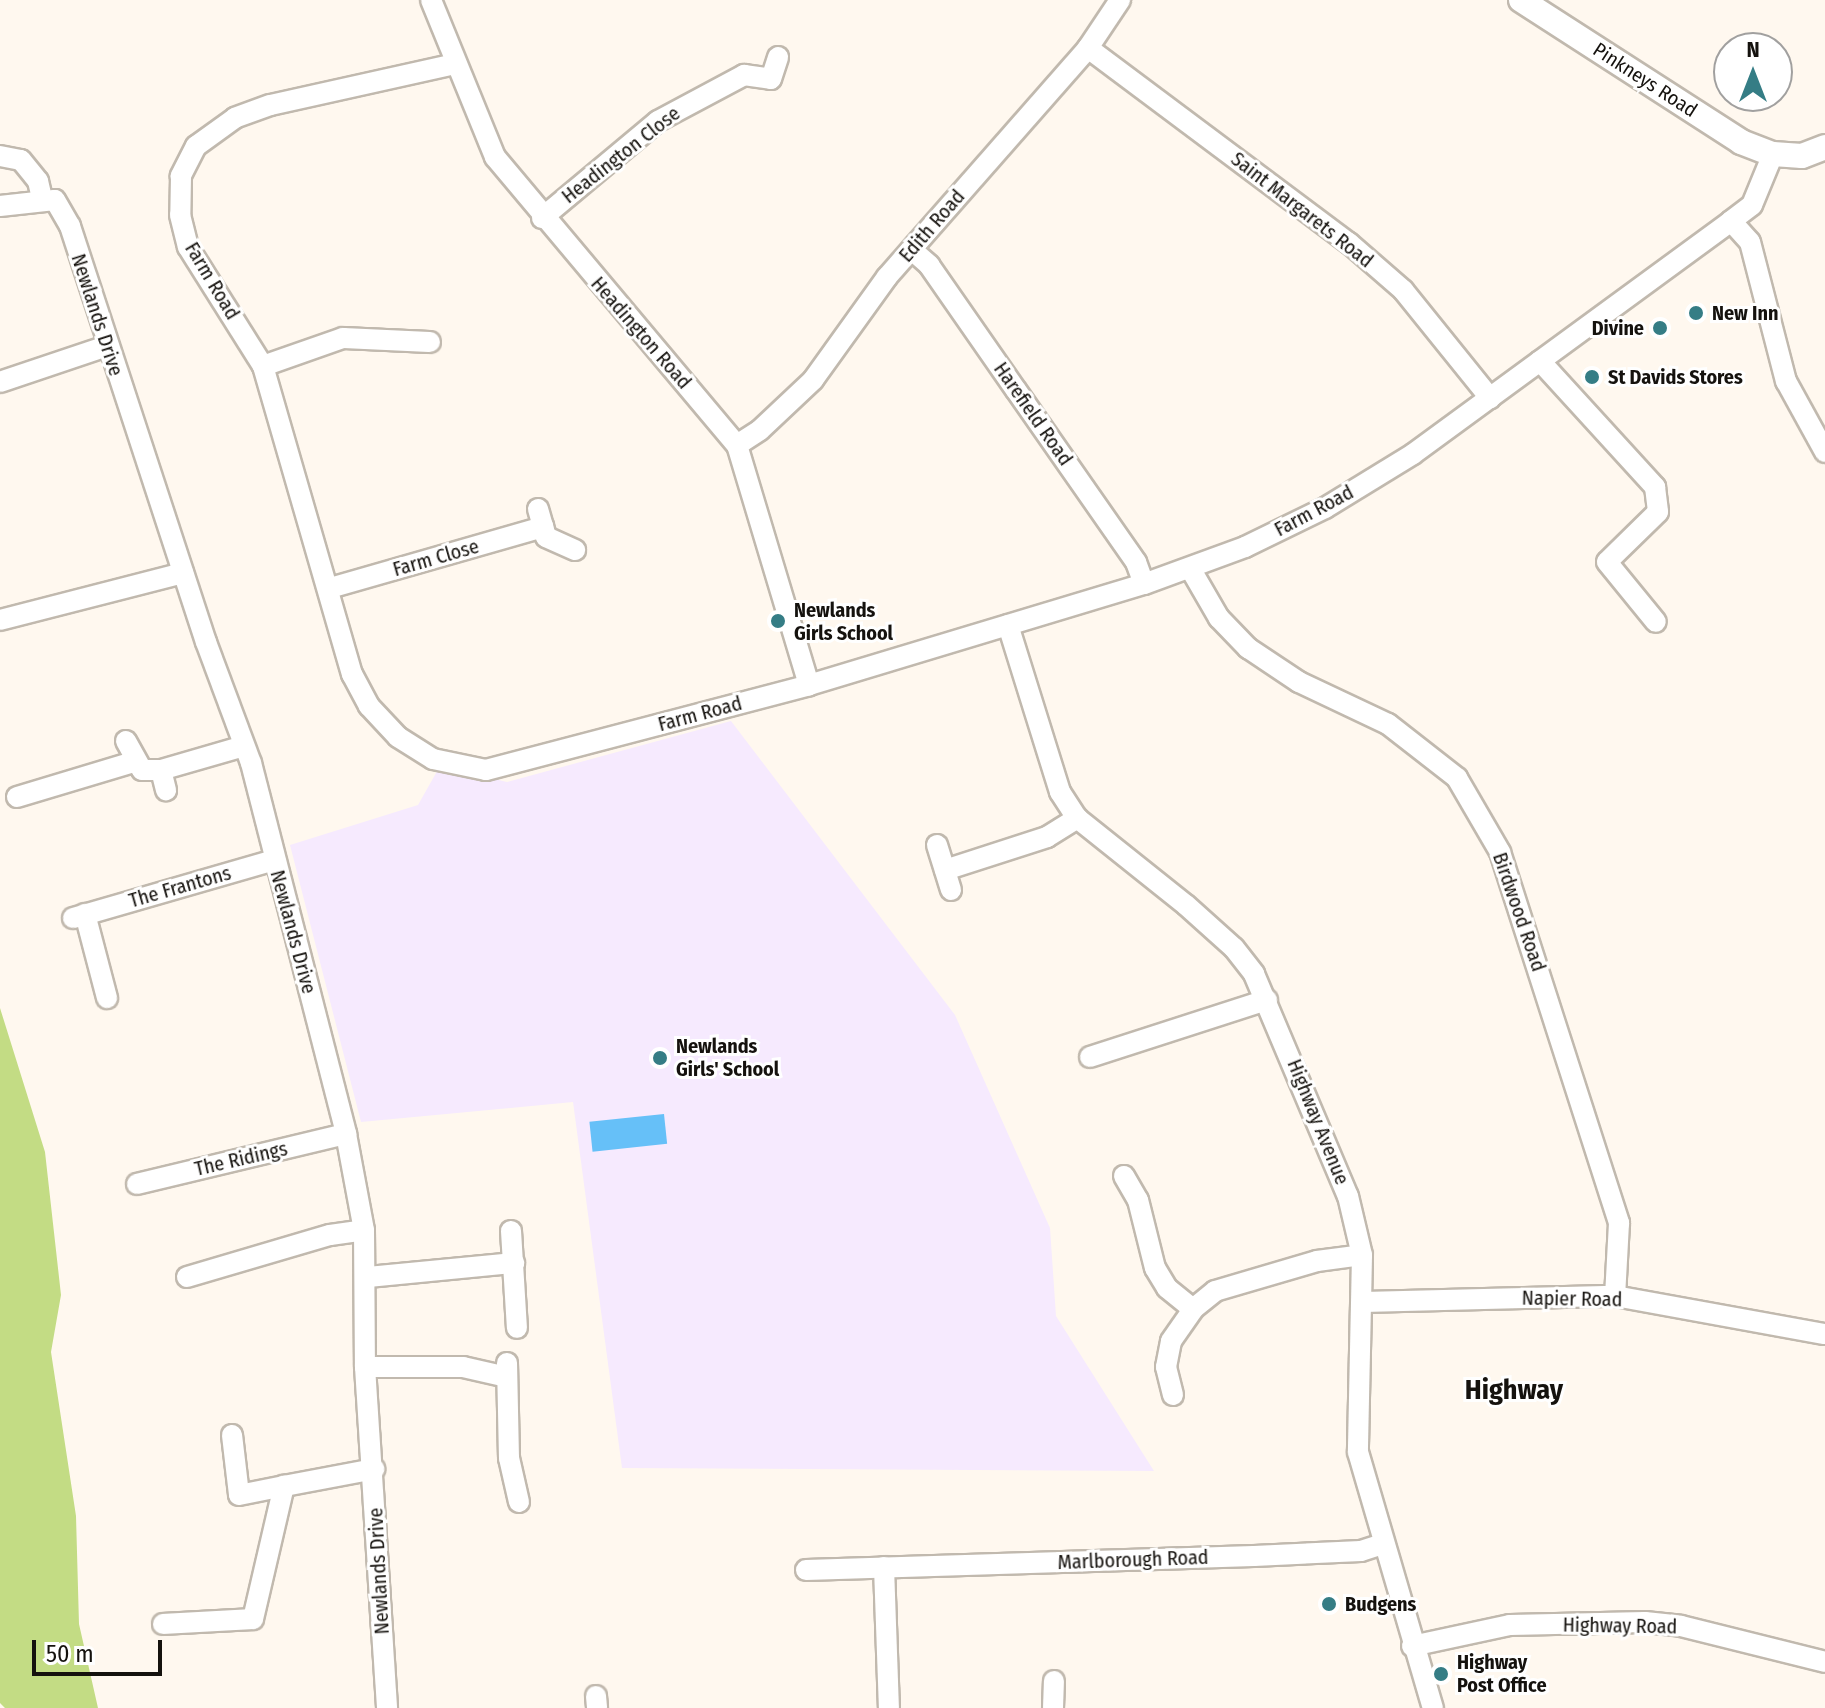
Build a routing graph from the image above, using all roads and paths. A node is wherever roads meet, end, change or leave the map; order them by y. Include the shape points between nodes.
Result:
1 (431, 0) edge
2 (1120, 0) edge
3 (1521, 0) edge
4 (1088, 48) junction
5 (778, 57) dead end
6 (455, 64) junction
7 (1825, 147) edge
8 (1773, 154) junction
9 (0, 156) edge
10 (42, 198) junction
11 (0, 206) edge
12 (542, 218) junction
13 (1731, 221) junction
14 (912, 250) junction
15 (431, 342) dead end
16 (107, 346) junction
17 (1540, 361) junction
18 (263, 366) junction
19 (0, 382) edge
20 (1490, 398) junction
21 (737, 445) junction
22 (1825, 452) edge
23 (575, 550) dead end
24 (1190, 568) junction
25 (183, 573) junction
26 (1144, 584) junction
27 (330, 588) junction
28 (0, 620) edge
29 (1656, 622) dead end
30 (1008, 625) junction
31 (809, 685) junction
32 (126, 741) dead end
33 (244, 746) junction
34 (134, 762) junction
35 (17, 798) dead end
36 (1077, 818) junction
37 (937, 845) dead end
38 (274, 860) junction
39 (945, 870) junction
40 (951, 890) dead end
41 (107, 998) dead end
42 (1267, 1000) junction
43 (1090, 1057) dead end
44 (346, 1134) junction
45 (1124, 1176) dead end
46 (137, 1184) dead end
47 (364, 1230) junction
48 (511, 1231) dead end
49 (1362, 1255) junction
50 (514, 1263) junction
51 (187, 1277) dead end
52 (368, 1277) junction
53 (1615, 1296) junction
54 (1363, 1302) junction
55 (1193, 1309) junction
56 (517, 1328) dead end
57 (1825, 1334) edge
58 (365, 1367) junction
59 (1173, 1395) dead end
60 (232, 1435) dead end
61 (374, 1469) junction
62 (284, 1486) junction
63 (519, 1502) dead end
64 (1382, 1544) junction
65 (884, 1567) junction
66 (806, 1570) dead end
67 (163, 1624) dead end
68 (1412, 1646) junction
69 (1825, 1662) edge
70 (1054, 1681) dead end
71 (387, 1708) edge
72 (889, 1708) edge
73 (1053, 1708) edge
74 (1433, 1708) edge

1 - 6 street, Headington Road
2 - 4 street, Edith Road
3 - 8 street, Pinkneys Road via 1741,142
4 - 14 street, Edith Road
4 - 20 street, Saint Margarets Road via 1393,281
5 - 12 street, Headington Close via 771,79 744,75 658,121
6 - 12 street, Headington Road via 495,157
6 - 18 street, Farm Road via 270,105 235,118 196,146 181,176 180,215 188,247
7 - 8 street via 1802,156
8 - 13 street, Farm Road via 1752,205
9 - 10 street, Newlands Drive via 21,160 38,181
10 - 11 street
10 - 16 street, Newlands Drive via 55,200 70,226
12 - 21 street, Headington Road
13 - 17 street, Farm Road
13 - 22 street via 1750,242 1786,381
14 - 21 street, Edith Road via 813,380
14 - 26 street, Harefield Road via 929,265 1136,562
15 - 18 street via 343,338
16 - 19 street
16 - 25 street, Newlands Drive
17 - 20 street, Farm Road
17 - 29 street via 1655,487 1658,512 1607,562
18 - 27 street, Farm Road
20 - 24 street, Farm Road via 1325,508
21 - 31 street, Headington Road
23 - 27 street, Farm Close via 546,537 540,518
24 - 26 street, Farm Road
24 - 53 street, Birdwood Road via 1219,618 1248,648 1299,682 1388,724 1457,778 1500,852 1619,1223
25 - 28 street
25 - 33 street, Newlands Drive
26 - 30 street, Farm Road
27 - 31 street, Farm Road via 352,674 369,706 398,737 433,759 486,770
30 - 31 street, Farm Road
30 - 36 street, Highway Avenue via 1046,759
32 - 34 street
33 - 34 street via 163,780
33 - 38 street, Newlands Drive
34 - 35 street
36 - 39 street via 1047,837
36 - 42 street, Highway Avenue via 1234,948
37 - 39 street
38 - 41 street, The Frantons via 79,916
38 - 44 street, Newlands Drive
39 - 40 street
42 - 43 street
42 - 49 street, Highway Avenue via 1348,1196
44 - 46 street, The Ridings
44 - 47 street, Newlands Drive
45 - 55 street via 1138,1200 1155,1268 1167,1288
47 - 51 street
47 - 52 street, Newlands Drive
48 - 50 street
49 - 54 street, Highway Avenue
49 - 55 street via 1245,1279
50 - 52 street
50 - 56 street
52 - 58 street, Newlands Drive
53 - 54 street, Napier Road
53 - 57 street, Napier Road
54 - 64 street, Highway Avenue via 1355,1400 1358,1452
55 - 59 street via 1171,1341 1166,1367
58 - 61 street, Newlands Drive
58 - 63 street via 507,1370 509,1458
60 - 62 street via 239,1495
61 - 62 street
61 - 71 street, Newlands Drive
62 - 67 street via 253,1619
64 - 65 street, Marlborough Road via 1361,1551 1254,1556
64 - 68 street, Highway Avenue
65 - 66 street, Marlborough Road
65 - 72 street
68 - 69 street, Highway Road via 1510,1625 1645,1622
68 - 74 street, Highway Avenue
70 - 73 street

